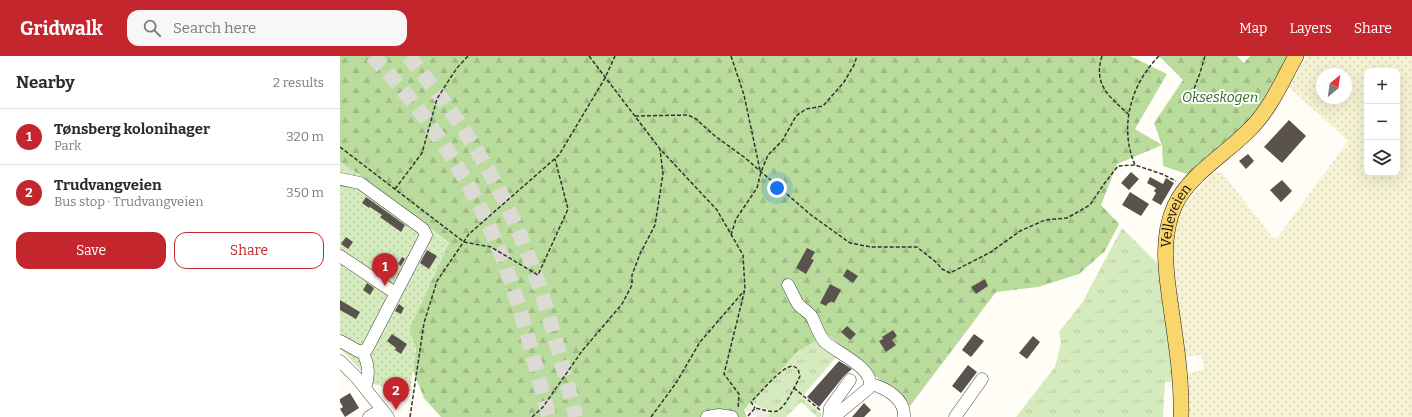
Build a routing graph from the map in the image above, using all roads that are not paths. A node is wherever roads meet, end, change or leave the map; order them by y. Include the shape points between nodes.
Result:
1 (1296, 56) edge
2 (340, 179) edge
3 (340, 256) edge
4 (788, 285) dead end
5 (395, 294) junction
6 (340, 341) edge
7 (362, 351) junction
8 (340, 361) edge
9 (982, 379) dead end
10 (850, 380) dead end
11 (871, 384) junction
12 (365, 388) junction
13 (385, 413) edge
14 (735, 415) edge
15 (827, 415) edge
16 (904, 416) dead end
17 (369, 417) edge
18 (706, 417) edge
19 (956, 417) edge
20 (1181, 417) edge

1 - 20 main road, Velleveien via 1256,122 1186,188 1175,205 1169,222 1165,247 1179,370
2 - 5 street via 360,183 425,232 424,240
3 - 5 street
4 - 11 street via 799,305 811,316 825,342 859,366 870,378
5 - 7 street via 367,349
6 - 7 street
7 - 12 street via 369,372
8 - 12 street
9 - 19 street
10 - 15 street
11 - 15 street via 835,416
11 - 16 street via 898,398
12 - 13 street
13 - 17 street
14 - 18 street

